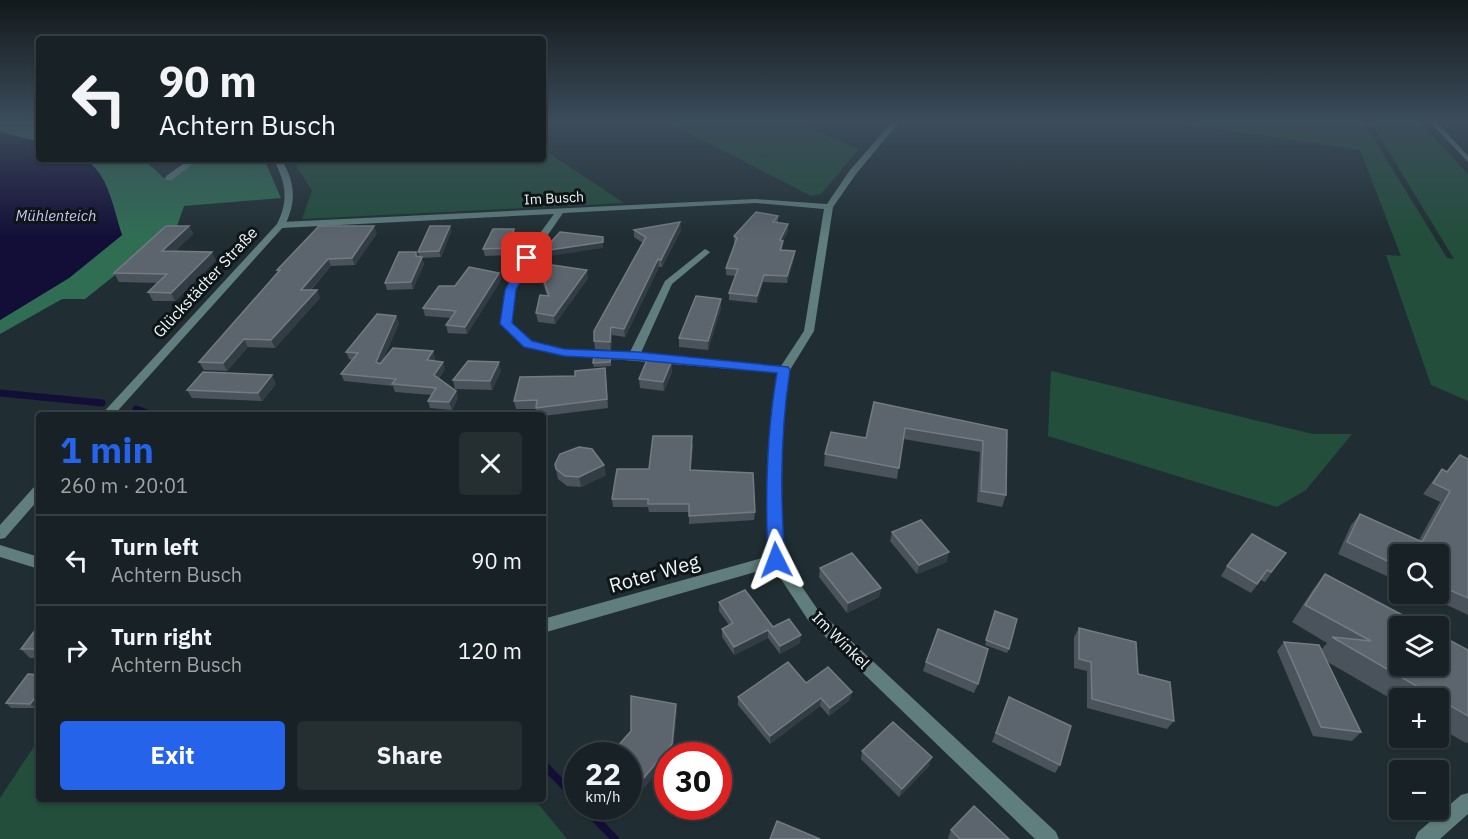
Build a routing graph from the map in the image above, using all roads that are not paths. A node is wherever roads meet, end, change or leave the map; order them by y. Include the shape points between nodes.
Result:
1 (863, 160) edge
2 (191, 162) edge
3 (279, 162) edge
4 (169, 178) dead end
5 (829, 207) junction
6 (560, 211) junction
7 (281, 225) junction
8 (705, 252) dead end
9 (634, 356) junction
10 (784, 370) junction
11 (110, 412) edge
12 (36, 493) edge
13 (0, 534) edge
14 (0, 551) edge
15 (776, 560) junction
16 (36, 562) edge
17 (546, 625) edge
18 (1468, 802) edge
19 (1049, 839) edge
20 (1425, 839) edge

1 - 5 street
2 - 4 street
3 - 7 street, Glückstädter Straße via 292,194
5 - 6 street, Im Busch via 755,201
5 - 10 street via 809,331
6 - 7 street, Im Busch
6 - 9 street via 527,258 511,290 506,324 528,344 564,352
7 - 11 street, Glückstädter Straße
8 - 9 street via 668,283
9 - 10 street
10 - 15 street via 775,429
12 - 13 street
14 - 16 street
15 - 17 street, Roter Weg
15 - 19 street, Im Winkel via 813,615
18 - 20 street

